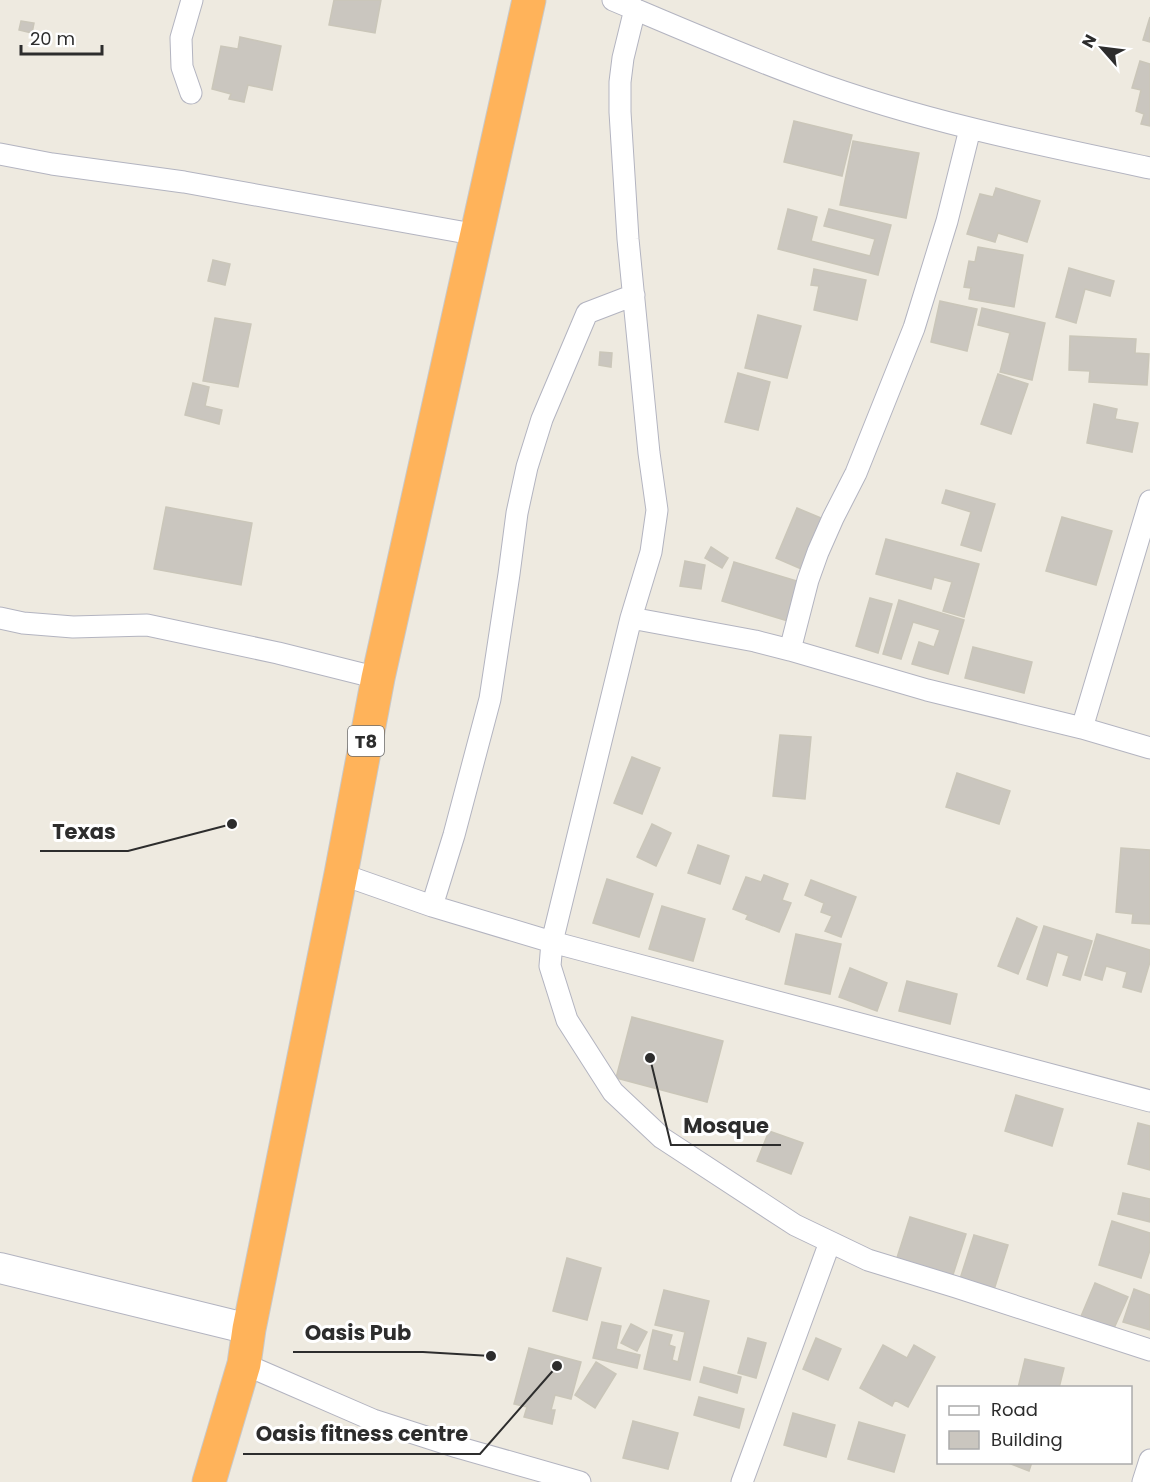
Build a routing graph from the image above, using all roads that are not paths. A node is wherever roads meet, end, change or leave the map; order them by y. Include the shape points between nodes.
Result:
1 (192, 0) edge
2 (529, 0) edge
3 (613, 0) edge
4 (635, 9) junction
5 (191, 93) dead end
6 (970, 129) junction
7 (0, 154) edge
8 (1150, 168) edge
9 (478, 235) junction
10 (634, 295) junction
11 (1150, 501) edge
12 (0, 618) edge
13 (631, 618) junction
14 (790, 650) junction
15 (378, 678) junction
16 (1082, 728) junction
17 (1150, 748) edge
18 (341, 874) junction
19 (432, 906) junction
20 (552, 942) junction
21 (1150, 1101) edge
22 (830, 1242) junction
23 (0, 1268) edge
24 (249, 1329) junction
25 (1150, 1350) edge
26 (244, 1364) junction
27 (1150, 1460) edge
28 (209, 1482) edge
29 (580, 1482) edge
30 (741, 1482) edge
31 (1143, 1482) edge

1 - 5 street via 182,38 182,67
2 - 9 highway, T8
3 - 4 street
4 - 6 street via 808,80
4 - 10 street via 620,82
6 - 8 street
6 - 14 street via 914,328 856,473 818,552
7 - 9 street via 184,182
9 - 15 highway, T8
10 - 13 street via 657,510 651,552
10 - 19 street via 587,313 542,419 517,513 490,699
11 - 16 street
12 - 15 street via 73,627 147,625
13 - 14 street
13 - 20 street
14 - 16 street via 927,690
15 - 18 highway, T8
16 - 17 street
18 - 19 street
18 - 24 highway, T8
19 - 20 street
20 - 21 street
20 - 22 street via 550,966 567,1020 613,1092 662,1138 795,1225
22 - 25 street via 868,1260
22 - 30 street
23 - 24 street
24 - 26 highway, T8
26 - 28 highway, T8
26 - 29 street via 373,1420
27 - 31 street

